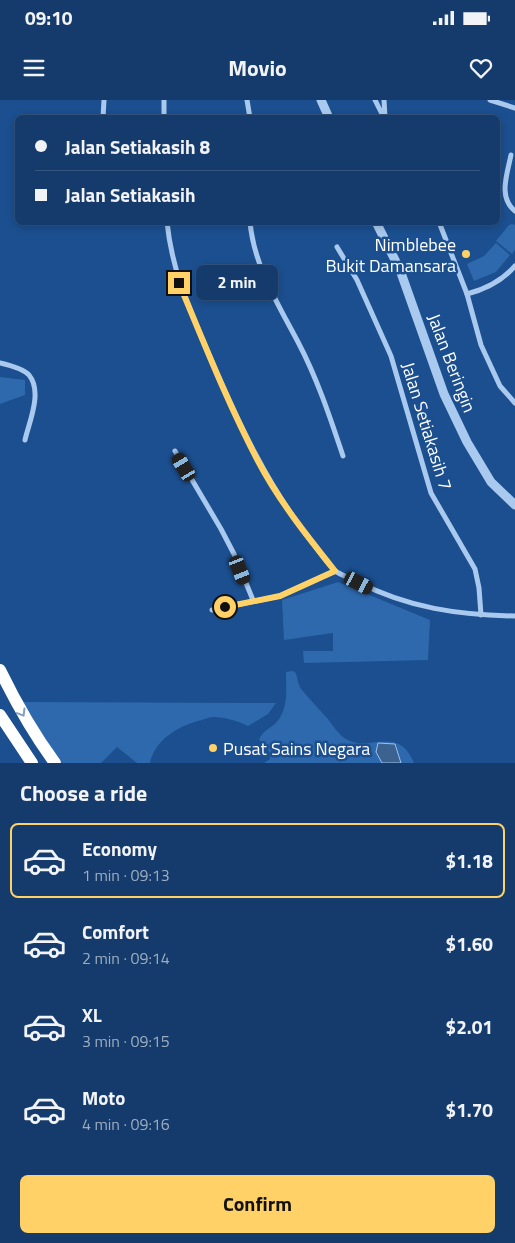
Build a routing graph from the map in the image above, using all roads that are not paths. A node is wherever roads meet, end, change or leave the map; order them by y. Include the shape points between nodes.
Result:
1 (104, 100) edge
2 (164, 100) edge
3 (247, 100) edge
4 (321, 100) edge
5 (375, 100) edge
6 (384, 100) edge
7 (490, 100) edge
8 (515, 108) edge
9 (103, 115) edge
10 (164, 115) edge
11 (250, 115) edge
12 (328, 115) edge
13 (382, 115) edge
14 (384, 115) edge
15 (512, 155) dead end
16 (515, 211) edge
17 (168, 225) edge
18 (251, 225) edge
19 (378, 225) edge
20 (440, 225) edge
21 (337, 247) dead end
22 (514, 270) edge
23 (467, 294) junction
24 (0, 363) edge
25 (515, 403) edge
26 (25, 440) dead end
27 (174, 451) dead end
28 (342, 456) dead end
29 (515, 505) edge
30 (335, 571) junction
31 (253, 600) junction
32 (212, 610) dead end
33 (481, 615) junction
34 (515, 616) edge
35 (0, 670) edge
36 (0, 715) edge
37 (32, 763) edge
38 (56, 763) edge

1 - 9 street
2 - 10 street
3 - 11 street
4 - 12 street
5 - 13 street
6 - 14 street
7 - 8 street
15 - 16 street via 505,193 508,205
17 - 30 street via 179,283 258,462 296,522
18 - 28 street via 255,250 275,302 326,403
19 - 29 street, Jalan Beringin via 400,270 444,394 467,442 491,482
20 - 23 street
21 - 33 street, Jalan Setiakasih 7 via 357,280 391,356 431,493 475,570
22 - 23 street via 491,286
23 - 25 street via 481,344 500,386
24 - 26 street via 28,375 33,386 35,399
27 - 31 street via 221,529
30 - 31 street via 280,596
30 - 33 street via 380,592 431,609
31 - 32 street
33 - 34 street
35 -> 38 highway via 18,708
36 - 37 highway

